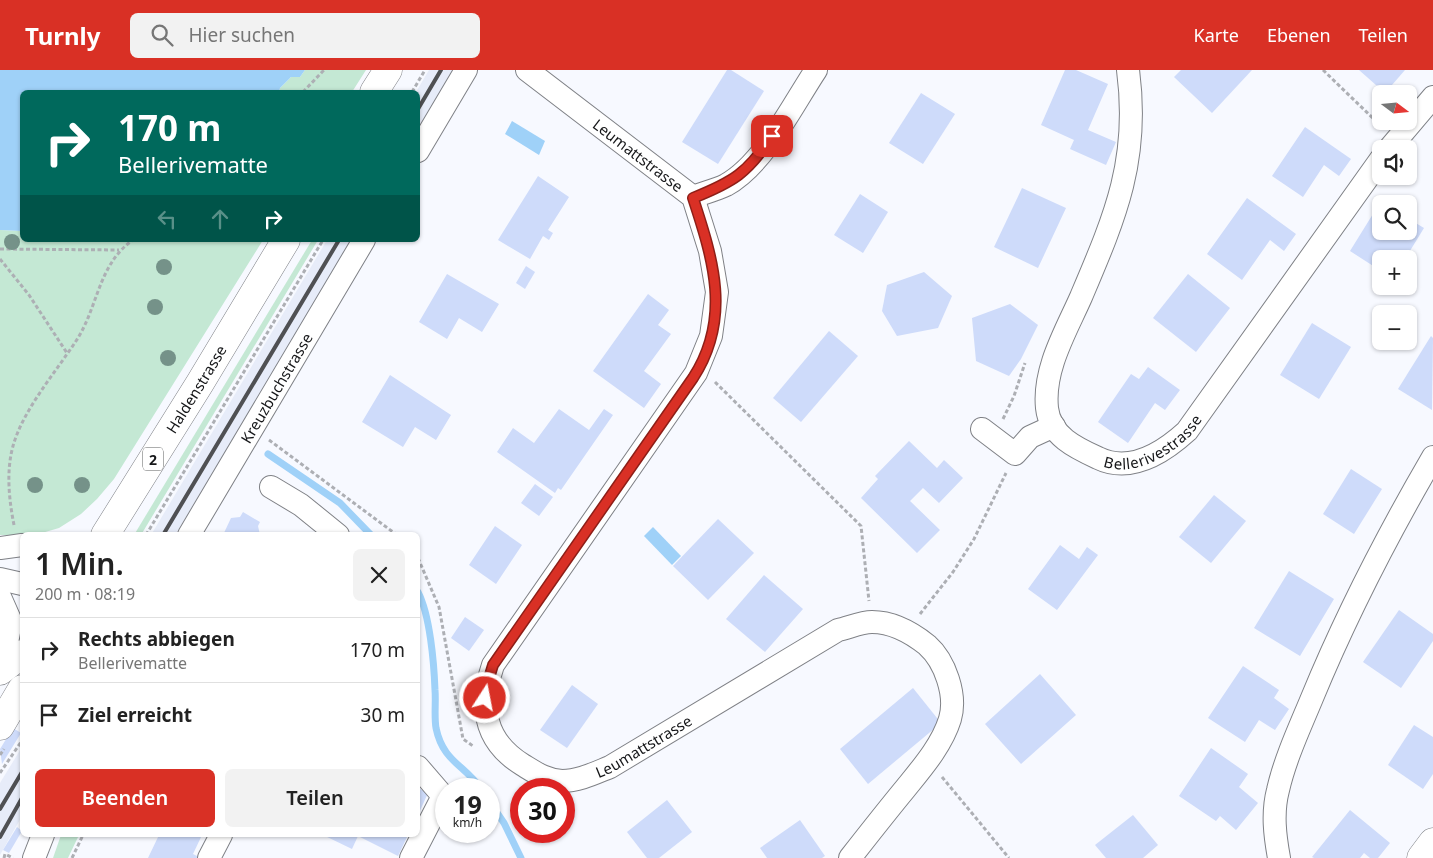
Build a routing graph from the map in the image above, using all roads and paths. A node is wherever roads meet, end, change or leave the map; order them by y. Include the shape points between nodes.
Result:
1 (324, 70) edge
2 (388, 70) edge
3 (425, 70) edge
4 (466, 70) edge
5 (527, 70) edge
6 (816, 70) edge
7 (1128, 70) edge
8 (1323, 70) edge
9 (305, 90) edge
10 (375, 90) edge
11 (413, 90) edge
12 (1433, 97) edge
13 (1372, 117) edge
14 (1397, 140) edge
15 (420, 148) edge
16 (1372, 173) edge
17 (693, 198) junction
18 (130, 242) edge
19 (285, 242) edge
20 (322, 242) edge
21 (363, 242) edge
22 (0, 249) edge
23 (119, 250) junction
24 (0, 259) edge
25 (66, 353) junction
26 (1025, 363) dead end
27 (714, 381) dead end
28 (1014, 396) dead end
29 (1054, 426) junction
30 (252, 429) junction
31 (982, 429) dead end
32 (1015, 454) junction
33 (1433, 457) edge
34 (271, 487) dead end
35 (107, 532) edge
36 (148, 532) edge
37 (191, 532) edge
38 (334, 532) edge
39 (393, 532) edge
40 (20, 538) edge
41 (0, 548) edge
42 (420, 563) edge
43 (0, 579) edge
44 (20, 584) edge
45 (0, 597) edge
46 (869, 602) dead end
47 (918, 616) dead end
48 (8, 664) edge
49 (20, 692) edge
50 (0, 726) edge
51 (20, 742) edge
52 (478, 749) dead end
53 (420, 769) edge
54 (0, 772) edge
55 (940, 774) dead end
56 (42, 837) edge
57 (82, 837) edge
58 (219, 837) edge
59 (1433, 842) edge
60 (4, 858) edge
61 (14, 858) edge
62 (34, 858) edge
63 (72, 858) edge
64 (209, 858) edge
65 (411, 858) edge
66 (850, 858) edge
67 (1009, 858) edge
68 (1278, 858) edge
69 (1421, 858) edge

1 - 9 path
2 - 10 main road
3 - 11 path
4 - 15 street
5 - 17 street, Leumattstrasse
6 - 17 street via 763,150 742,173 725,185
7 - 29 street, Bellerivestrasse via 1130,144 1125,181 1107,236 1054,360 1047,386 1047,409
8 - 13 path
12 - 14 street
16 - 29 street, Bellerivestrasse via 1187,432 1166,450 1138,462 1105,462 1058,435
17 - 66 street, Leumattstrasse via 710,251 717,292 706,354 693,378 493,665 486,688 485,708 489,726 499,746 543,778 563,781 587,777 610,767 838,630 871,622 915,634 935,652 946,675 951,717 928,760
18 - 23 path
19 - 35 main road, Haldenstrasse / 2
20 - 36 path
21 - 30 street, Kreuzbuchstrasse
22 - 23 path
23 - 25 path via 107,270 83,328
24 - 25 path via 29,295
25 - 40 path via 26,417 9,462 9,483
26 - 28 path
27 - 46 path via 861,526
29 - 32 street via 1030,437
30 - 37 street, Kreuzbuchstrasse
30 - 39 path
31 - 32 street
32 - 47 path via 974,539
33 - 68 street via 1389,531 1341,627 1301,724 1278,790 1274,828
34 - 38 street via 302,505
40 - 41 street
42 - 52 path via 439,607 463,739
43 - 44 street
45 - 48 street via 11,622
49 - 50 main road
51 - 54 path
53 - 65 street via 443,796
55 - 67 path
56 - 62 street
57 - 63 path
58 - 64 street
59 - 69 main road
60 - 61 path via 5,854

